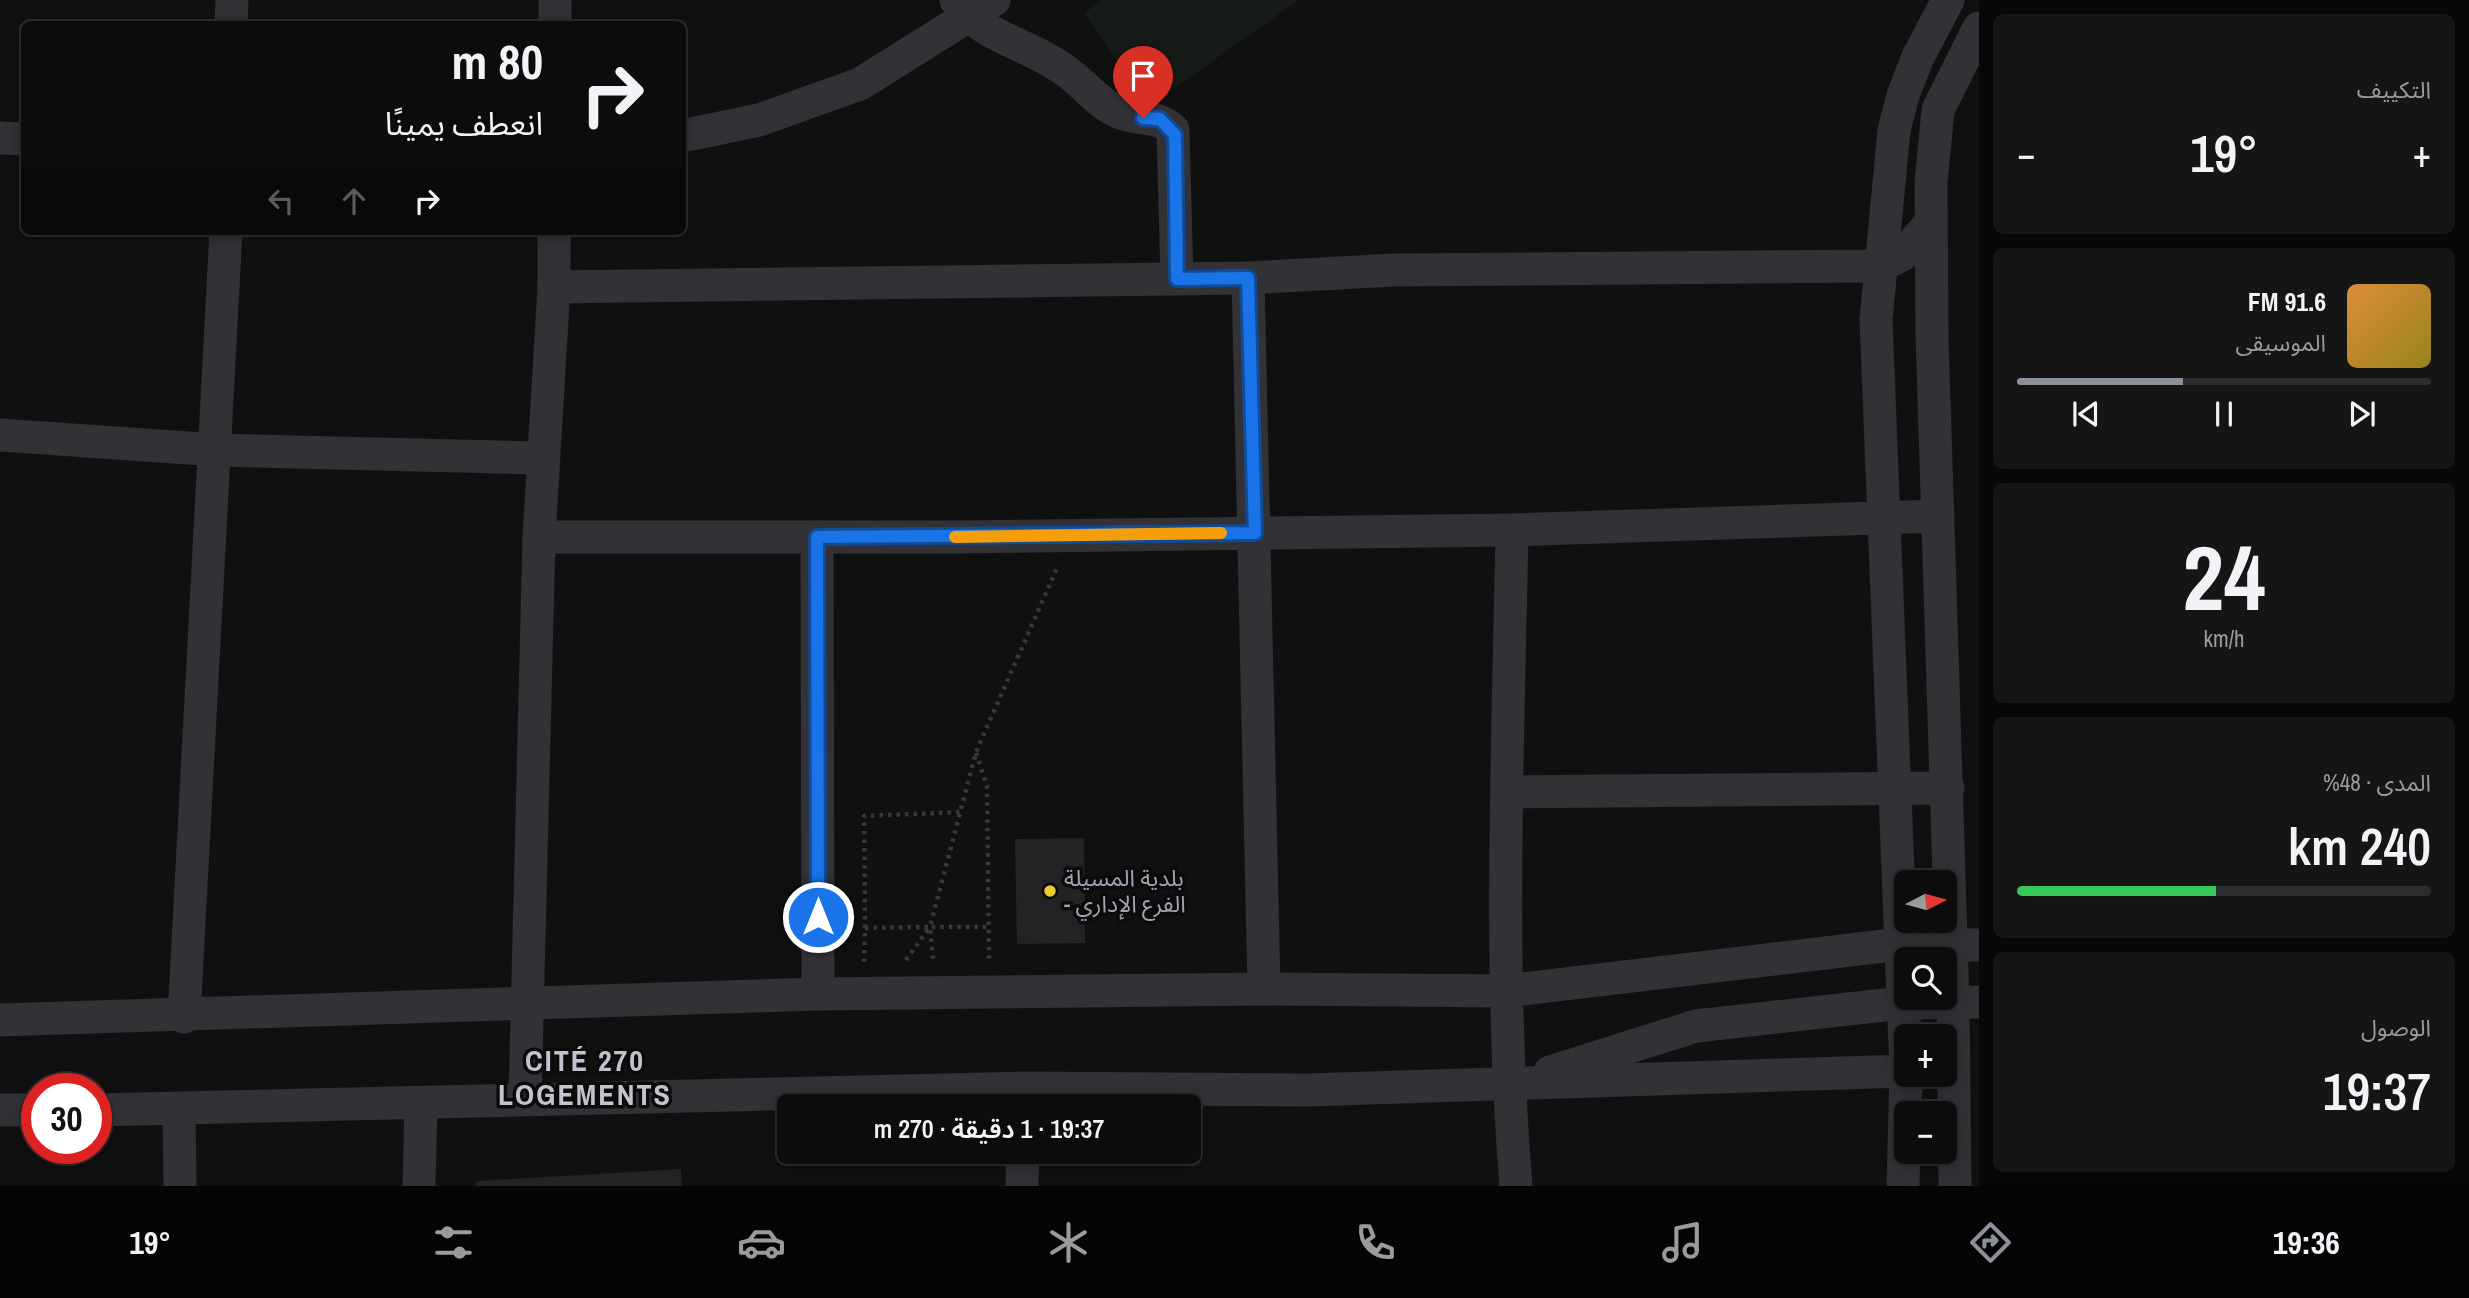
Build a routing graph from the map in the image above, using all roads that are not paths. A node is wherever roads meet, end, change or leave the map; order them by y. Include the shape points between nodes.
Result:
1 (232, 0) edge
2 (555, 0) edge
3 (1948, 0) edge
4 (973, 6) edge
5 (232, 21) edge
6 (555, 21) edge
7 (1979, 28) edge
8 (686, 135) edge
9 (0, 138) edge
10 (21, 139) edge
11 (1930, 224) junction
12 (226, 235) edge
13 (554, 235) edge
14 (1880, 266) junction
15 (1248, 278) junction
16 (1177, 279) junction
17 (554, 288) junction
18 (0, 435) edge
19 (216, 450) junction
20 (542, 458) junction
21 (1886, 516) junction
22 (1938, 516) junction
23 (1512, 530) junction
24 (1255, 533) junction
25 (539, 537) junction
26 (817, 537) junction
27 (1893, 788) junction
28 (1948, 788) junction
29 (1508, 792) junction
30 (1900, 944) junction
31 (1966, 946) edge
32 (1900, 947) edge
33 (1264, 989) junction
34 (1507, 991) junction
35 (818, 994) junction
36 (1966, 1002) edge
37 (529, 1004) junction
38 (1894, 1004) edge
39 (184, 1017) junction
40 (0, 1020) edge
41 (1894, 1071) edge
42 (1508, 1084) junction
43 (1906, 1087) edge
44 (1145, 1094) edge
45 (777, 1097) edge
46 (525, 1098) junction
47 (421, 1103) junction
48 (0, 1110) edge
49 (21, 1110) edge
50 (112, 1110) edge
51 (179, 1110) junction
52 (1023, 1164) edge
53 (180, 1186) edge
54 (419, 1186) edge
55 (1022, 1186) edge
56 (1516, 1186) edge
57 (1903, 1186) edge
58 (1955, 1186) edge

1 - 5 street
2 - 6 street
3 - 14 street via 1903,95
4 - 8 street via 860,84 759,120
4 - 16 street via 994,34 1064,69 1102,104 1121,114 1160,119 1173,130
7 - 11 street via 1938,110
9 - 10 street
11 - 14 street via 1902,255
11 - 22 street
12 - 19 street
13 - 17 street
14 - 15 street via 1394,270
14 - 21 street via 1876,320
15 - 16 street
15 - 24 street
16 - 17 street
17 - 20 street
18 - 19 street
19 - 20 street
19 - 39 street
20 - 25 street
21 - 22 street
21 - 23 street
21 - 27 street
22 - 28 street
23 - 24 street
23 - 29 street
24 - 26 street
24 - 33 street
25 - 26 street
25 - 37 street
26 - 35 street
27 - 28 street
27 - 29 street
27 - 30 street
28 - 31 street
29 - 34 street
30 - 31 street
30 - 32 street
30 - 34 street
31 - 36 street
33 - 34 street
33 - 35 street
34 - 42 street
35 - 37 street
36 - 58 street
37 - 39 street
37 - 46 street
38 - 42 street via 1696,1026
39 - 40 street
41 - 42 street
42 - 44 street
42 - 56 street
43 - 57 street
45 - 46 street
46 - 47 street
47 - 51 street
47 - 54 street
48 - 49 street
50 - 51 street
51 - 53 street
52 - 55 street

